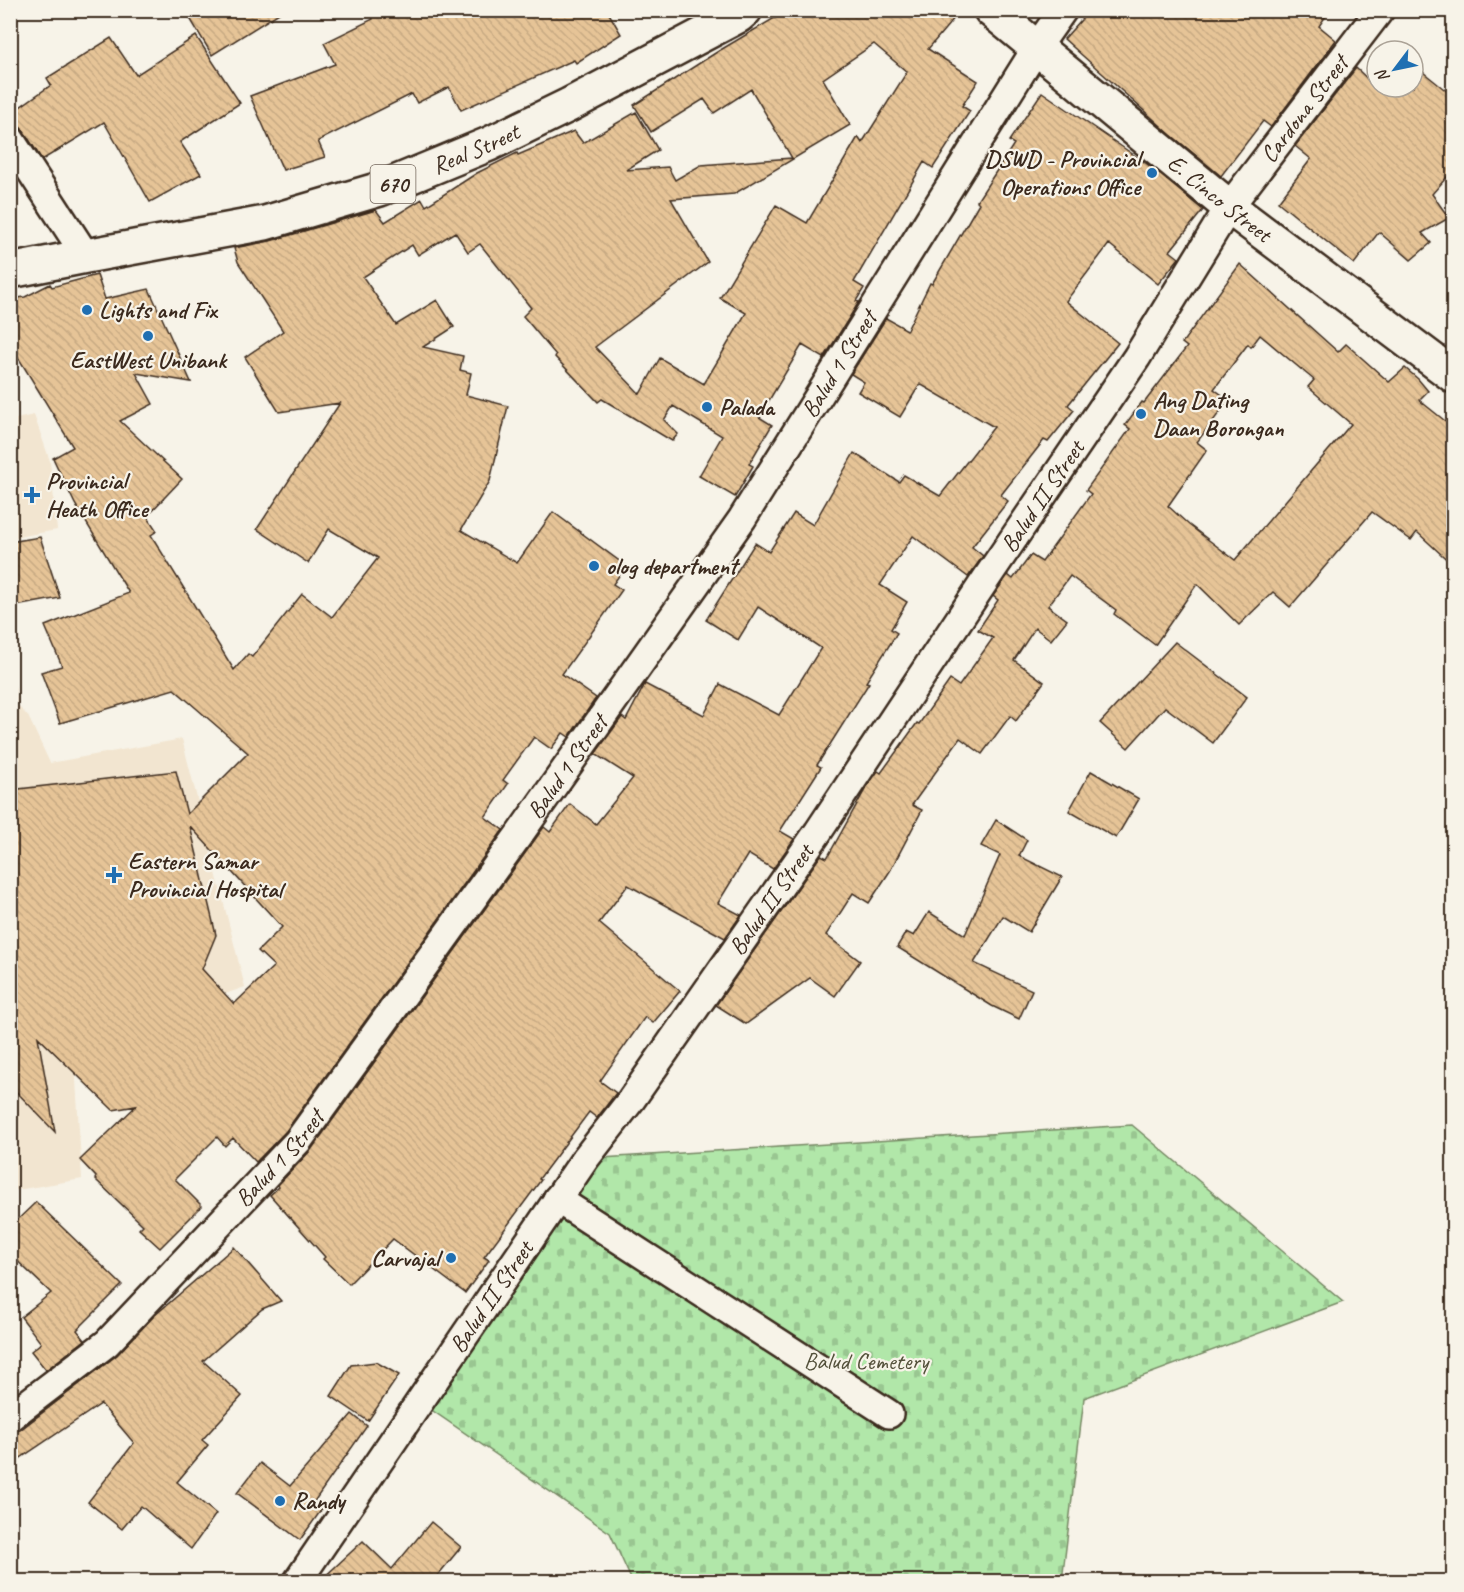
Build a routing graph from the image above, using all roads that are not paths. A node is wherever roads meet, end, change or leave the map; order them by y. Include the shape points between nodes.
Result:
1 (745, 10) edge
2 (992, 10) edge
3 (1063, 10) edge
4 (1380, 10) edge
5 (1037, 47) junction
6 (10, 139) edge
7 (1229, 207) junction
8 (86, 256) junction
9 (10, 272) edge
10 (1454, 376) edge
11 (557, 1199) junction
12 (889, 1414) dead end
13 (10, 1417) edge
14 (297, 1581) edge

1 - 8 main road, Real Street / 670 via 569,105 489,144 380,189 265,223
2 - 5 main road, E. Cinco Street
3 - 5 street, Balud 1 Street
4 - 7 street, Cardona Street
5 - 7 main road, E. Cinco Street
5 - 13 street, Balud 1 Street via 742,519 298,1141 107,1343
6 - 8 street
7 - 10 main road, E. Cinco Street
7 - 11 street, Balud II Street via 1137,357 818,831
8 - 9 main road, Real Street / 670
11 - 12 street
11 - 14 street, Balud II Street

